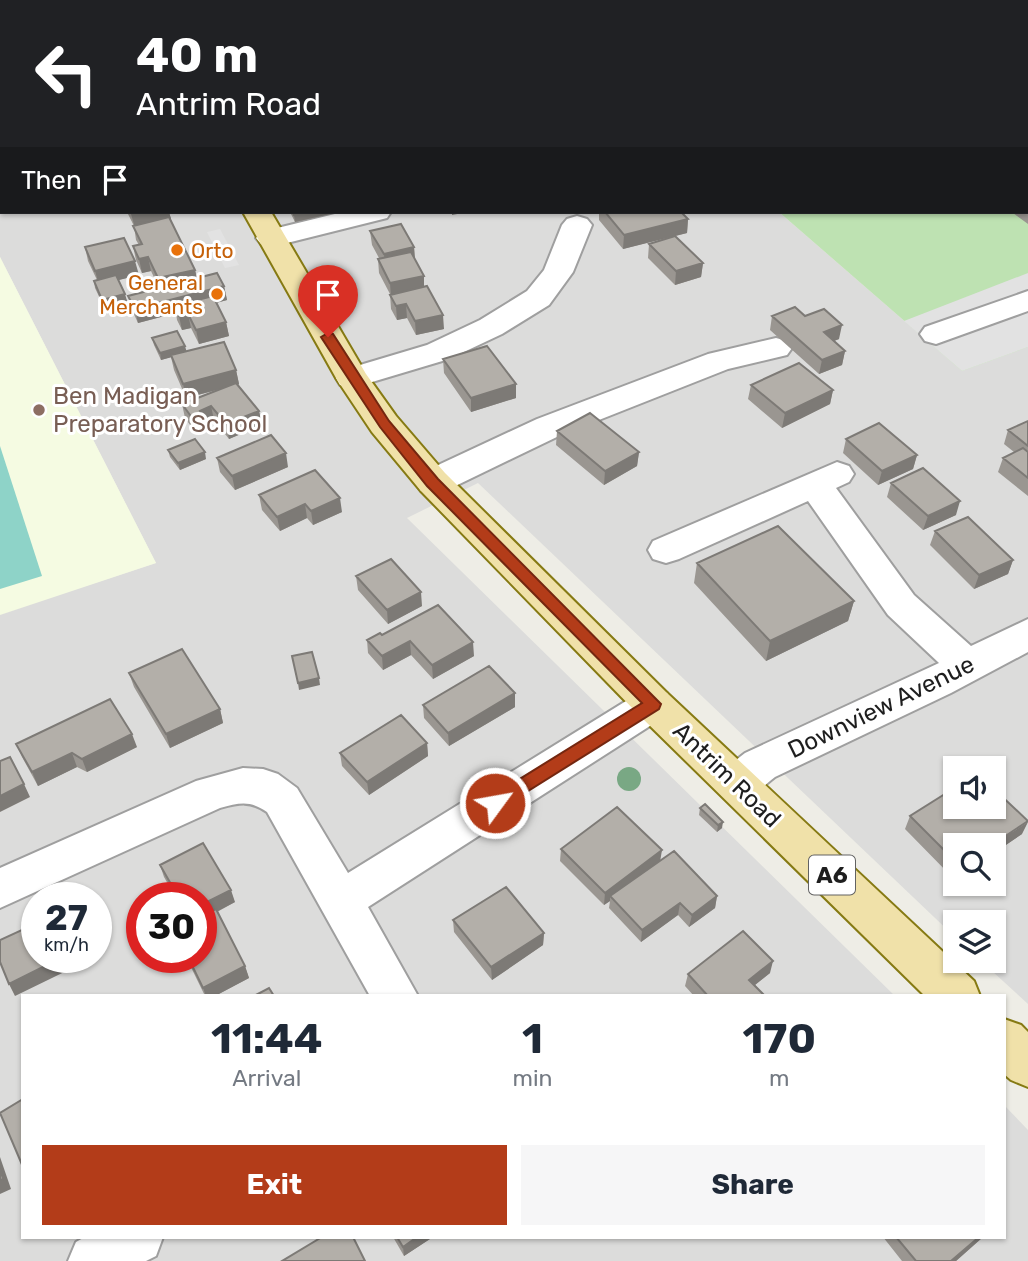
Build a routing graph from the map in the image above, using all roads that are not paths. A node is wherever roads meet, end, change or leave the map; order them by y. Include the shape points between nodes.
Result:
1 (258, 214) edge
2 (369, 214) edge
3 (577, 225) dead end
4 (271, 238) junction
5 (1028, 300) edge
6 (936, 334) dead end
7 (776, 348) dead end
8 (352, 378) junction
9 (433, 482) junction
10 (666, 550) dead end
11 (1028, 634) edge
12 (967, 666) junction
13 (653, 704) junction
14 (737, 783) junction
15 (0, 889) edge
16 (340, 901) junction
17 (394, 994) edge
18 (955, 994) edge
19 (1006, 1043) edge
20 (1028, 1064) edge
21 (134, 1239) edge
22 (95, 1261) edge

1 - 4 main road, Antrim Road / A6
2 - 4 street
3 - 8 street via 558,272 538,298 438,352
4 - 8 main road, Antrim Road / A6
5 - 6 street
7 - 9 street via 719,361 561,422
8 - 9 main road, Antrim Road / A6
9 - 13 main road, Antrim Road / A6
10 - 12 street via 827,479 901,605
11 - 12 street, Downview Avenue
12 - 14 street, Downview Avenue via 760,765
13 - 14 main road, Antrim Road / A6
13 - 16 street
14 - 18 main road, Antrim Road / A6
15 - 16 street via 211,793 243,785 263,786 282,800
16 - 17 street
19 - 20 main road
21 - 22 street

